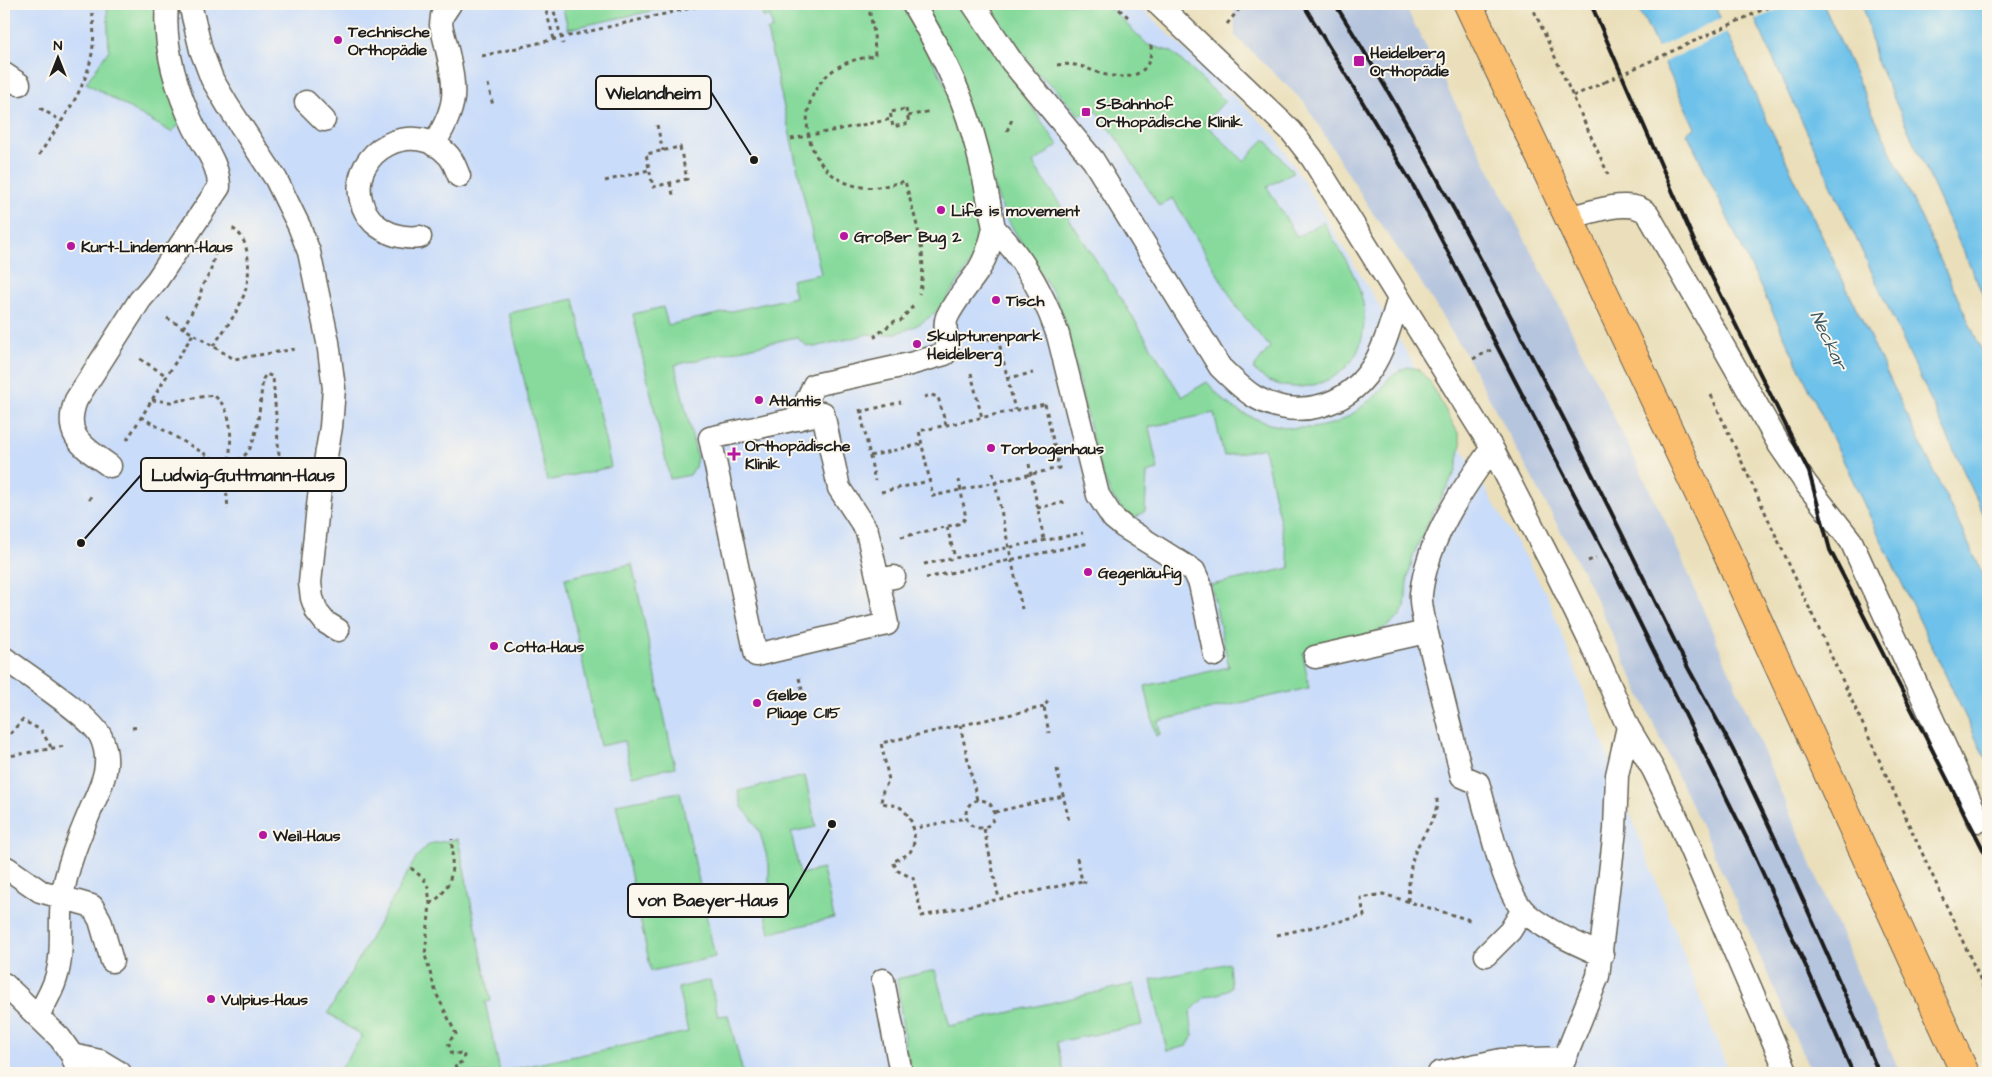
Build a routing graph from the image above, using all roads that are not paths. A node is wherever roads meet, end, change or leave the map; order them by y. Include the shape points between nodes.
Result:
1 (167, 4) edge
2 (190, 4) edge
3 (450, 4) edge
4 (913, 4) edge
5 (973, 4) edge
6 (1158, 4) edge
7 (1468, 4) edge
8 (306, 102) dead end
9 (324, 120) dead end
10 (434, 145) junction
11 (459, 176) dead end
12 (1564, 208) junction
13 (994, 228) junction
14 (420, 237) dead end
15 (1399, 298) junction
16 (798, 419) junction
17 (1492, 448) junction
18 (110, 466) road end
19 (338, 630) dead end
20 (1426, 632) junction
21 (1215, 655) dead end
22 (1315, 657) dead end
23 (4, 658) edge
24 (1628, 728) junction
25 (1979, 821) dead end
26 (7, 868) dead end
27 (62, 898) junction
28 (1523, 910) junction
29 (1486, 955) dead end
30 (1602, 955) junction
31 (112, 961) dead end
32 (883, 980) dead end
33 (4, 984) edge
34 (38, 1016) junction
35 (75, 1064) edge
36 (1562, 1066) edge
37 (120, 1073) edge
38 (901, 1073) edge
39 (1439, 1073) edge
40 (1788, 1073) edge
41 (1965, 1073) edge

1 - 18 lane via 173,73 180,97 217,170 219,187 140,300 71,412 70,421 78,443
2 - 19 lane via 212,79 276,179 309,252 334,388 310,583 317,612
3 - 10 lane via 442,16 441,25 453,97 448,119
4 - 13 lane via 963,104 982,169
5 - 15 lane via 1012,62 1093,160 1220,367 1245,390 1269,403 1296,408 1326,404 1343,397 1358,386 1371,369
6 - 15 lane via 1291,131 1312,158
7 - 12 main road
8 - 9 lane
10 - 11 lane via 449,157
10 - 14 lane via 416,138 388,143 366,164 360,182 366,212 379,227 396,236
12 - 25 lane via 1633,206 1648,214 1780,446 1851,541
12 - 41 main road via 1737,575
13 - 16 lane via 978,270 948,316 944,332 957,349 948,350 940,356 814,385
13 - 21 lane via 1023,263 1041,294 1058,335 1098,496 1124,527 1194,571 1200,584
15 - 17 lane
16 - 16 lane via 824,413 839,488 867,530 886,579 887,624 756,655 710,438
17 - 20 lane via 1445,520 1432,550 1420,597
17 - 24 lane via 1597,656
20 - 22 lane
20 - 28 lane via 1462,776 1478,783 1505,875
23 - 27 lane via 77,712 100,734 107,755 105,776 70,863
24 - 30 lane via 1617,775 1615,830
24 - 40 lane via 1653,769 1681,827
26 - 27 lane via 40,891
27 - 31 lane via 92,906 100,920
27 - 34 lane via 60,964
28 - 29 lane via 1510,931
28 - 30 lane via 1549,928
30 - 36 lane via 1598,976
32 - 38 lane
33 - 34 lane
34 - 35 lane via 60,1038
35 - 37 lane via 100,1061
36 - 39 lane via 1501,1060

